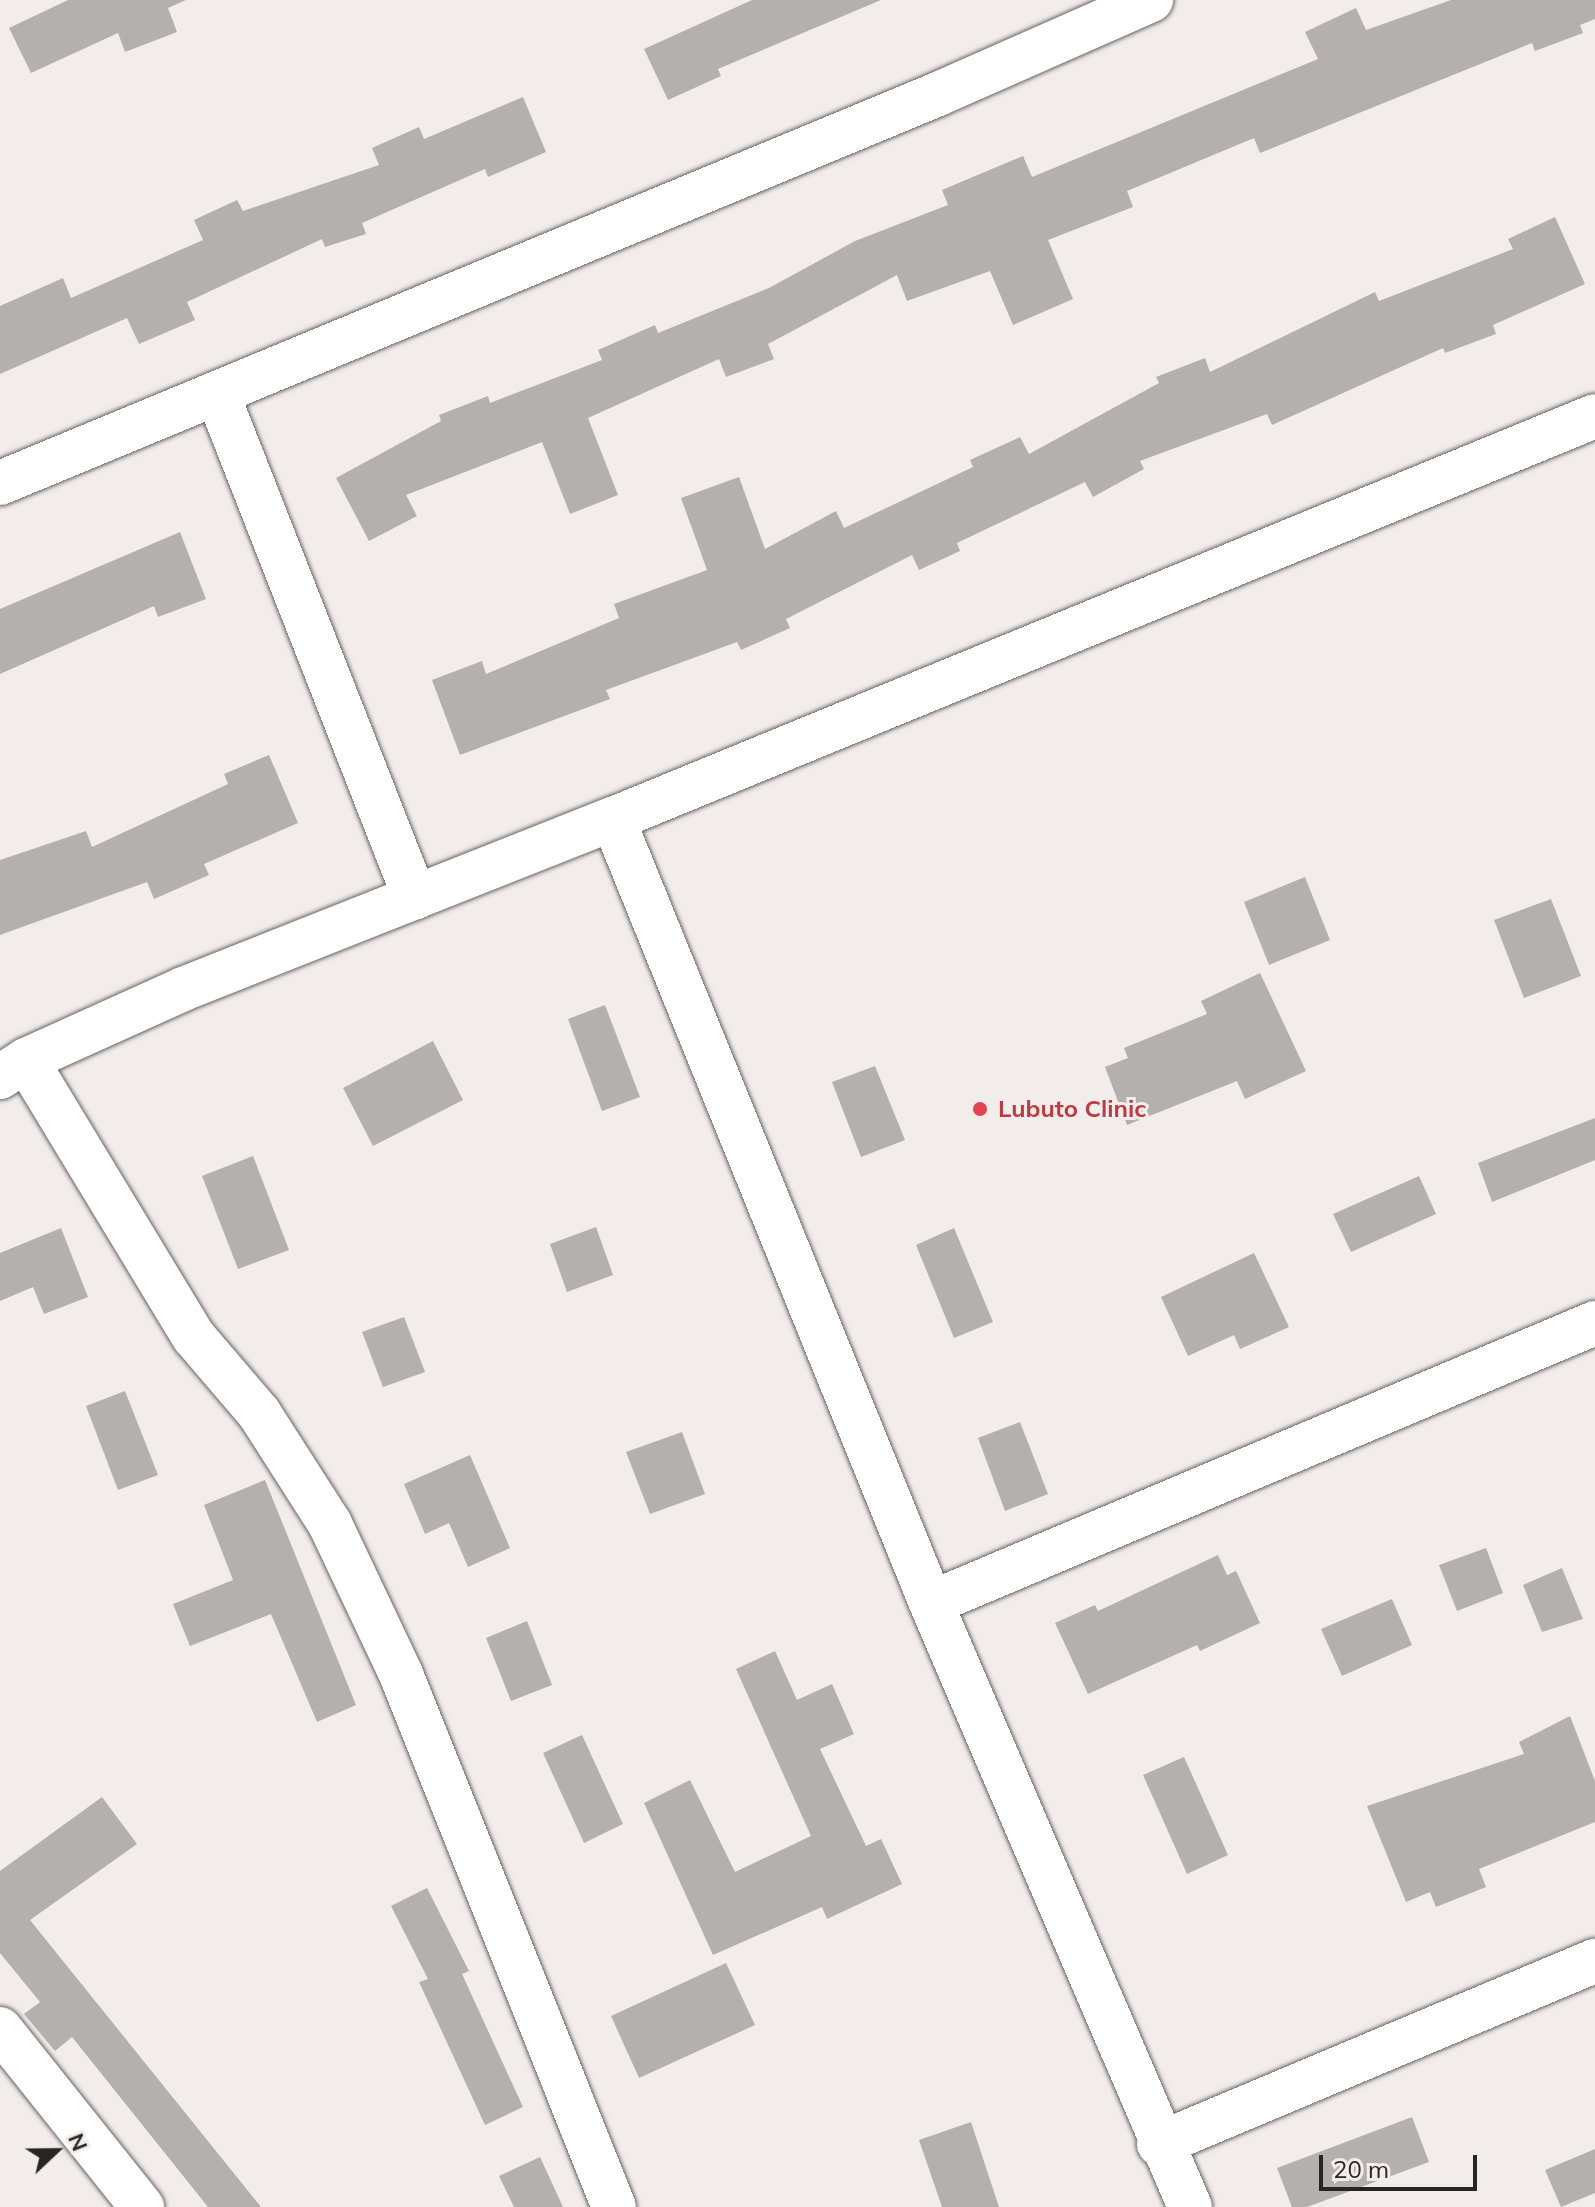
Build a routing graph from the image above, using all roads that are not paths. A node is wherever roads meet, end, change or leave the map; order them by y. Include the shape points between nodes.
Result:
1 (1151, 0) edge
2 (217, 393) junction
3 (1595, 416) edge
4 (0, 483) edge
5 (613, 819) junction
6 (415, 898) junction
7 (13, 1068) edge
8 (1595, 1323) edge
9 (931, 1603) junction
10 (1595, 1961) edge
11 (0, 2029) edge
12 (1159, 2144) junction
13 (142, 2207) edge
14 (614, 2207) edge
15 (1190, 2207) edge

1 - 2 street via 938,94
2 - 4 street
2 - 6 street
3 - 5 street
5 - 6 street
5 - 9 street
6 - 7 street via 183,989
7 - 14 street via 194,1337 259,1413 330,1524 401,1674
8 - 9 street
9 - 12 street
10 - 12 street
11 - 13 street
12 - 15 street

